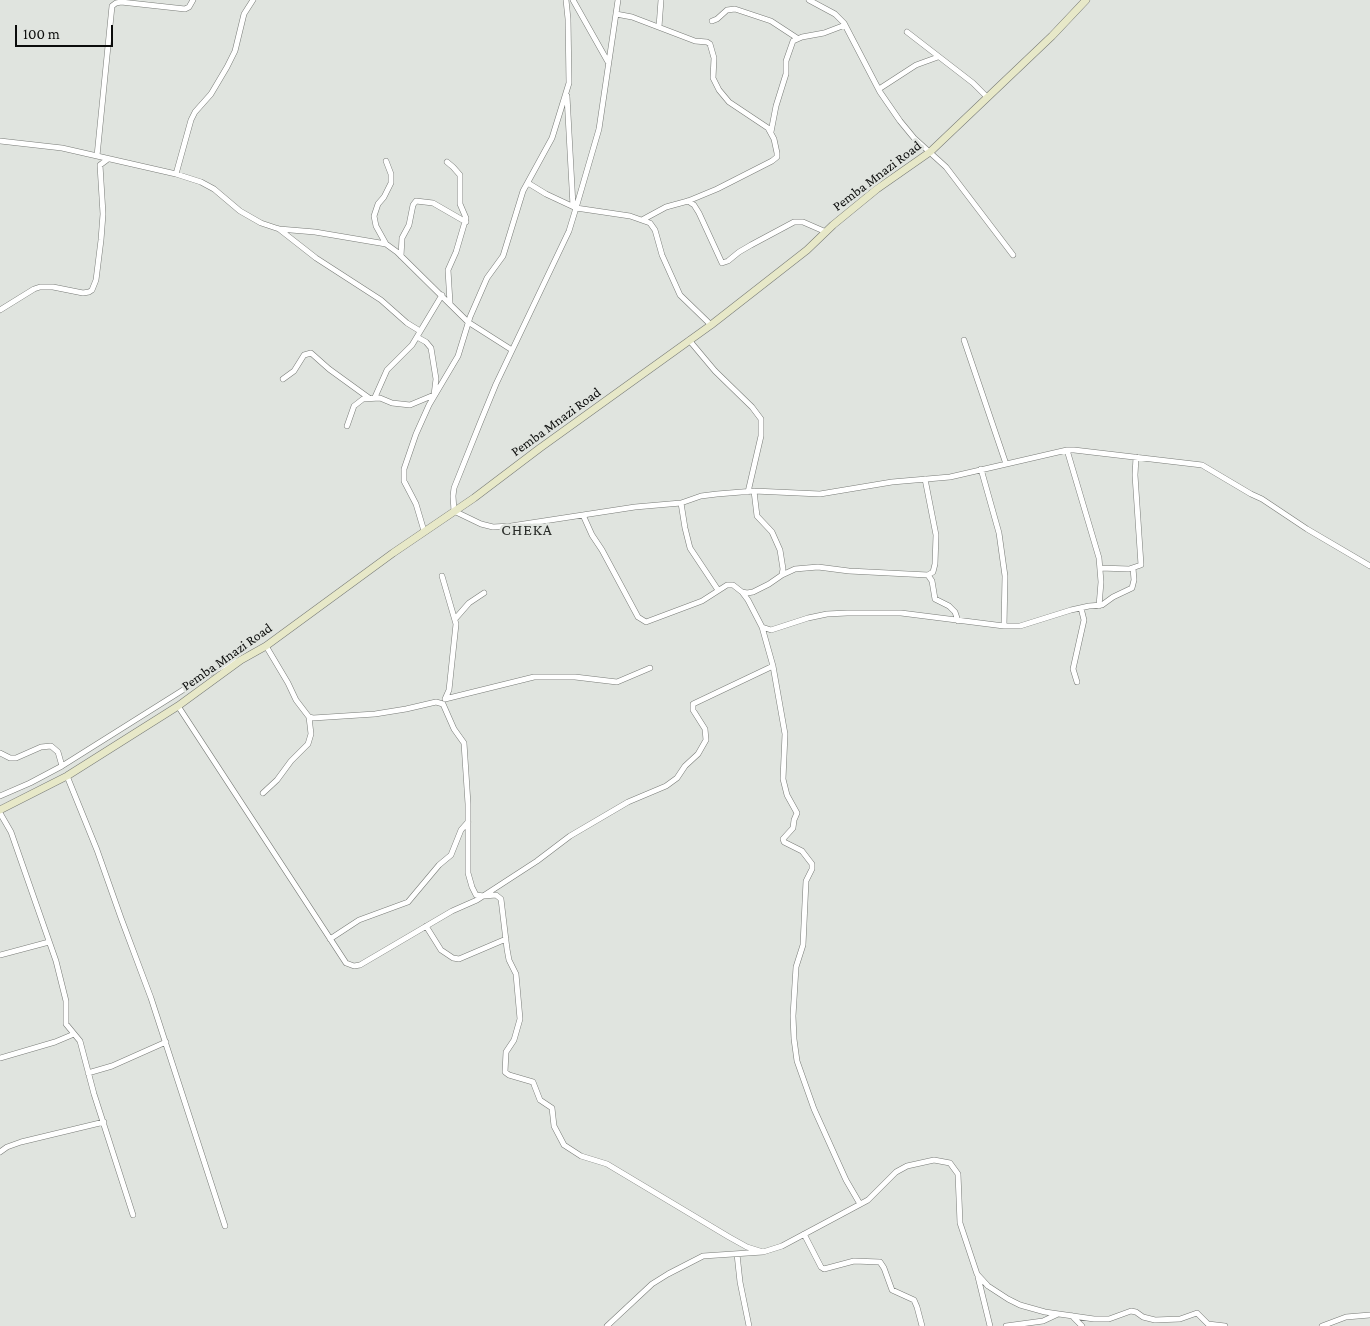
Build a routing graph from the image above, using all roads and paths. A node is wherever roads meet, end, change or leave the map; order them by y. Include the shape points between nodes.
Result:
1 (193, 0) edge
2 (253, 0) edge
3 (566, 0) edge
4 (573, 0) edge
5 (618, 0) edge
6 (661, 0) edge
7 (809, 0) edge
8 (1086, 0) edge
9 (616, 14) junction
10 (712, 21) dead end
11 (845, 25) junction
12 (659, 27) junction
13 (907, 32) dead end
14 (797, 38) junction
15 (938, 57) junction
16 (608, 62) junction
17 (879, 89) junction
18 (566, 93) junction
19 (987, 96) junction
20 (771, 132) junction
21 (0, 141) edge
22 (930, 152) junction
23 (97, 156) junction
24 (108, 159) junction
25 (386, 161) dead end
26 (446, 162) dead end
27 (176, 174) junction
28 (528, 182) junction
29 (688, 201) junction
30 (575, 207) junction
31 (642, 220) junction
32 (466, 222) junction
33 (280, 229) junction
34 (826, 232) junction
35 (386, 244) junction
36 (1013, 255) dead end
37 (402, 256) junction
38 (442, 295) junction
39 (450, 303) junction
40 (0, 310) edge
41 (468, 322) junction
42 (711, 325) junction
43 (420, 331) junction
44 (417, 337) junction
45 (689, 340) junction
46 (964, 340) dead end
47 (512, 350) junction
48 (283, 379) dead end
49 (434, 396) junction
50 (372, 397) junction
51 (347, 426) dead end
52 (1067, 450) junction
53 (1136, 457) junction
54 (1006, 464) junction
55 (981, 469) junction
56 (925, 479) junction
57 (751, 491) junction
58 (681, 503) junction
59 (454, 511) junction
60 (583, 515) junction
61 (424, 531) junction
62 (1370, 566) edge
63 (1100, 568) junction
64 (1133, 568) junction
65 (928, 574) junction
66 (782, 575) junction
67 (442, 576) dead end
68 (718, 590) junction
69 (742, 592) junction
70 (484, 593) dead end
71 (1099, 606) junction
72 (1081, 608) junction
73 (455, 619) junction
74 (958, 621) junction
75 (1004, 626) junction
76 (762, 627) junction
77 (266, 646) junction
78 (241, 660) junction
79 (773, 666) junction
80 (650, 668) dead end
81 (1077, 682) dead end
82 (443, 700) junction
83 (178, 706) junction
84 (309, 717) junction
85 (0, 753) edge
86 (62, 766) junction
87 (67, 776) junction
88 (263, 793) dead end
89 (0, 796) edge
90 (0, 811) edge
91 (469, 821) junction
92 (484, 896) junction
93 (426, 926) junction
94 (330, 939) junction
95 (506, 939) junction
96 (49, 942) junction
97 (0, 955) edge
98 (74, 1034) junction
99 (166, 1042) junction
100 (0, 1058) edge
101 (88, 1073) junction
102 (104, 1122) junction
103 (0, 1152) edge
104 (860, 1204) junction
105 (133, 1214) dead end
106 (225, 1226) dead end
107 (804, 1234) junction
108 (763, 1252) junction
109 (737, 1254) junction
110 (977, 1274) junction
111 (1059, 1314) junction
112 (1370, 1315) edge
113 (1072, 1316) junction
114 (607, 1326) edge
115 (750, 1326) edge
116 (922, 1326) edge
117 (990, 1326) edge
118 (1006, 1326) edge
119 (1082, 1326) edge
120 (1225, 1326) edge
121 (1322, 1326) edge

1 - 23 street via 185,8 121,2 112,6
2 - 27 street via 244,14 235,51 227,67 191,120
3 - 18 street via 570,72
4 - 16 street
5 - 9 street
6 - 12 street
7 - 11 street via 835,14
8 - 19 main road, Pemba Mnazi Road
9 - 12 street
9 - 16 street
10 - 14 street via 727,10 736,9 771,21
11 - 14 street
11 - 17 street
12 - 20 street via 710,44 714,58 713,78 719,90 729,102
13 - 15 street
14 - 20 street via 786,61 786,74
15 - 17 street via 916,65
15 - 19 street
16 - 30 street via 599,130
17 - 22 street via 900,121
18 - 28 street via 552,138
18 - 30 street
19 - 22 main road, Pemba Mnazi Road
20 - 29 street via 777,156
21 - 23 street via 62,148
22 - 34 main road, Pemba Mnazi Road
22 - 36 street via 946,167
23 - 24 street
24 - 27 street
24 - 40 street via 100,165 102,240 92,290 83,293 40,287
25 - 35 street via 391,183 374,216
26 - 32 street via 460,175 460,199
27 - 33 street via 201,182 240,211
28 - 30 street
28 - 41 street via 504,256 487,278
29 - 31 street via 666,207
29 - 34 street via 697,208 722,263 794,222 803,222
30 - 31 street
30 - 47 street via 569,231
31 - 42 street via 655,230 680,295
32 - 37 street via 433,203 416,201 402,238
32 - 39 street via 448,270
33 - 35 street
33 - 43 street
34 - 42 main road, Pemba Mnazi Road
35 - 37 street
37 - 38 street
38 - 39 street
38 - 43 street
39 - 41 street
41 - 47 street
41 - 49 street via 458,356
42 - 45 main road, Pemba Mnazi Road
43 - 44 street
44 - 49 street via 431,348 436,379
44 - 50 street via 386,370
45 - 57 street via 761,419
45 - 59 main road, Pemba Mnazi Road
46 - 54 street
47 - 59 street via 457,480
48 - 50 street via 294,371 304,355 311,353
49 - 50 street via 410,405
49 - 61 street via 413,442 403,476
50 - 51 street via 360,400 354,406
52 - 53 street
52 - 54 street
52 - 63 street via 1096,544
53 - 62 street via 1202,465
53 - 64 street via 1134,475 1141,565
54 - 55 street
55 - 56 street
55 - 75 street via 999,533 1005,576
56 - 57 street via 820,494
56 - 65 street via 936,535 935,564 933,572
57 - 58 street via 708,495
57 - 66 street via 757,516 772,532 780,550
58 - 60 street
58 - 68 street via 690,548
59 - 60 street via 480,524 500,527
59 - 61 main road, Pemba Mnazi Road
60 - 68 street via 642,621 702,601
61 - 77 main road, Pemba Mnazi Road
63 - 64 street
63 - 71 street
64 - 71 street via 1132,588
65 - 66 street via 818,567 795,569
65 - 74 street via 935,598 949,606
66 - 69 street via 753,592
67 - 73 street
68 - 69 street via 733,585
69 - 76 street
70 - 73 street
71 - 72 street
72 - 75 street via 1020,626
72 - 81 street via 1084,620 1073,669
73 - 82 street via 449,690
74 - 75 street
74 - 76 street via 901,614 847,613 808,618 775,630
76 - 79 street
77 - 78 main road, Pemba Mnazi Road
77 - 84 street
78 - 83 main road, Pemba Mnazi Road
78 - 86 street via 210,673
79 - 92 street via 693,704 693,710 705,729 706,740 698,754 666,786 628,802 570,836
79 - 104 street via 785,734 783,779 797,813 793,828 783,839 802,851 812,864 806,881 803,945 796,967 793,1016 797,1061 814,1109
80 - 82 street via 617,682 534,677
82 - 84 street via 374,714
82 - 91 street via 454,729 464,743
83 - 87 main road, Pemba Mnazi Road
83 - 94 street
84 - 88 street via 311,734 308,744
85 - 86 street via 16,758 40,747 51,746 58,752
86 - 89 street
87 - 90 main road, Pemba Mnazi Road
87 - 99 street
90 - 96 street via 11,832
91 - 92 street via 468,872 475,893
91 - 94 street via 451,855 408,902 359,920
92 - 93 street
92 - 95 street via 500,897
93 - 94 street via 354,966 346,963
93 - 95 street via 442,950 459,959
95 - 108 street via 509,960 516,974 521,1013 514,1040 506,1052 505,1072 533,1082 540,1100 552,1108 554,1126 562,1143 581,1156 607,1164 747,1247
96 - 97 street
96 - 98 street via 66,1001 66,1024
98 - 100 street
98 - 101 street via 80,1041
99 - 101 street
99 - 106 street
101 - 102 street
102 - 103 street via 20,1142
102 - 105 street
104 - 107 street
104 - 110 street via 907,1166 934,1160 950,1163 959,1178 960,1223
107 - 108 street
107 - 116 street via 824,1269 854,1261 880,1262 892,1290 915,1302
108 - 109 street
109 - 114 street via 703,1256 668,1274 652,1284
109 - 115 street
110 - 111 street via 988,1286 1020,1305
110 - 117 street
111 - 113 street
111 - 118 street via 1043,1321
112 - 121 street via 1346,1317
113 - 119 street
113 - 120 street via 1109,1319 1131,1311 1142,1317 1163,1320 1197,1313 1208,1324

